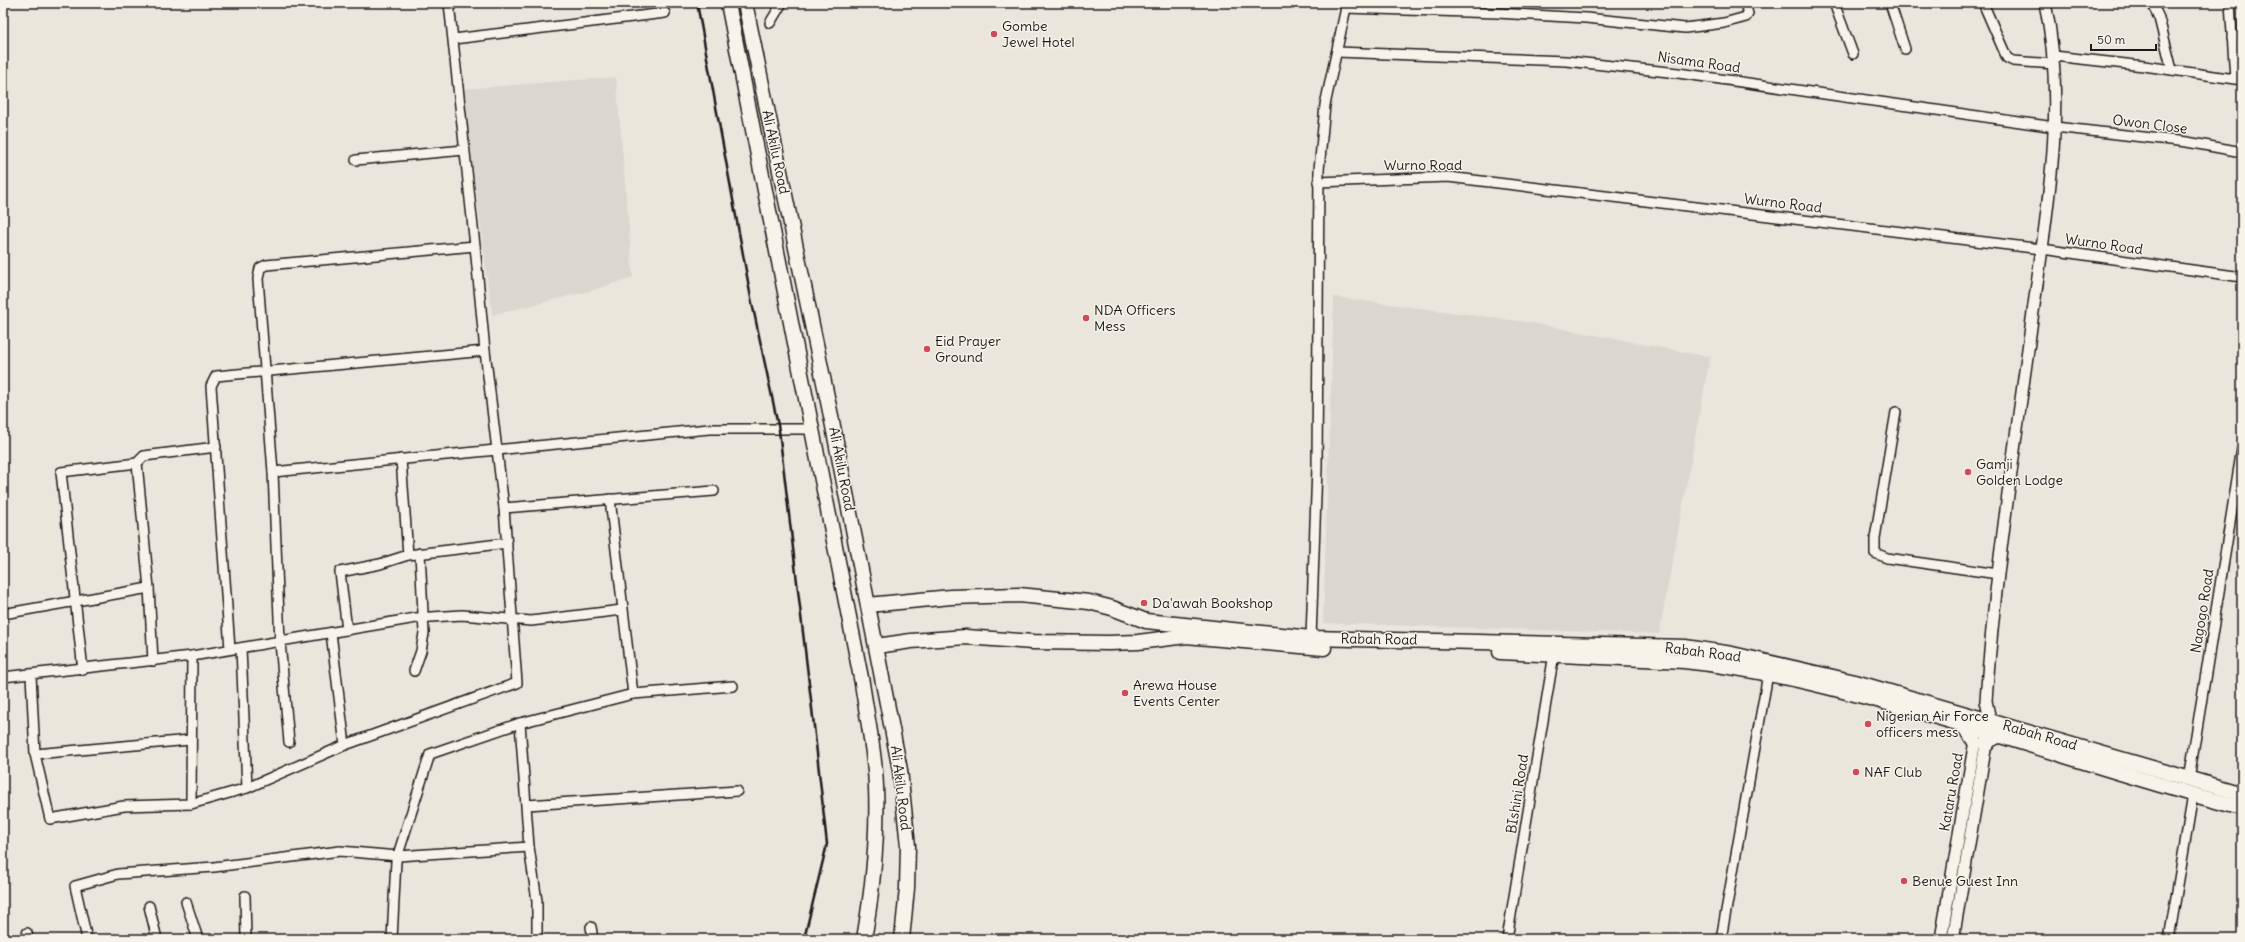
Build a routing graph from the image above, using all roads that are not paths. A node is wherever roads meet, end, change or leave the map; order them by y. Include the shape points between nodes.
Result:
1 (449, 3) edge
2 (728, 3) edge
3 (745, 3) edge
4 (782, 3) edge
5 (1745, 3) edge
6 (1834, 3) edge
7 (1890, 3) edge
8 (1983, 3) edge
9 (2045, 3) edge
10 (2152, 3) edge
11 (2230, 3) edge
12 (1346, 6) edge
13 (665, 13) dead end
14 (770, 23) dead end
15 (2242, 36) edge
16 (2232, 38) junction
17 (454, 39) junction
18 (1905, 49) dead end
19 (1337, 52) junction
20 (1853, 54) dead end
21 (2054, 60) junction
22 (2172, 70) junction
23 (2239, 79) edge
24 (2055, 127) junction
25 (464, 150) junction
26 (2242, 152) edge
27 (356, 160) dead end
28 (1318, 182) junction
29 (475, 246) junction
30 (2042, 250) junction
31 (2242, 277) edge
32 (484, 351) junction
33 (266, 372) junction
34 (1896, 412) dead end
35 (811, 429) junction
36 (216, 447) junction
37 (2242, 448) edge
38 (498, 451) junction
39 (401, 459) junction
40 (137, 463) junction
41 (273, 472) junction
42 (714, 491) dead end
43 (610, 498) junction
44 (504, 508) junction
45 (507, 543) junction
46 (420, 554) junction
47 (408, 555) junction
48 (1998, 574) junction
49 (149, 588) junction
50 (75, 600) junction
51 (868, 605) junction
52 (622, 610) junction
53 (3, 614) edge
54 (422, 618) junction
55 (511, 620) junction
56 (347, 630) junction
57 (331, 633) junction
58 (1311, 638) junction
59 (280, 642) junction
60 (877, 646) junction
61 (241, 648) junction
62 (230, 649) junction
63 (1554, 654) junction
64 (192, 656) junction
65 (153, 660) junction
66 (83, 670) junction
67 (414, 671) dead end
68 (1768, 674) junction
69 (31, 675) junction
70 (3, 678) edge
71 (733, 686) dead end
72 (633, 694) junction
73 (520, 722) junction
74 (1985, 731) junction
75 (190, 740) junction
76 (289, 742) dead end
77 (345, 745) junction
78 (35, 754) junction
79 (2189, 779) junction
80 (247, 788) junction
81 (737, 791) dead end
82 (2242, 794) edge
83 (2193, 795) junction
84 (191, 804) junction
85 (527, 805) junction
86 (2242, 808) edge
87 (529, 847) junction
88 (398, 856) junction
89 (245, 896) dead end
90 (186, 902) dead end
91 (149, 906) dead end
92 (591, 927) dead end
93 (537, 936) edge
94 (87, 939) edge
95 (157, 939) edge
96 (198, 939) edge
97 (246, 939) edge
98 (392, 939) edge
99 (593, 939) edge
100 (864, 939) edge
101 (902, 939) edge
102 (1507, 939) edge
103 (1721, 939) edge
104 (1941, 939) edge
105 (1953, 939) edge
106 (2169, 939) edge

1 - 17 street
2 - 35 main road, Ali Akilu Road
3 - 51 main road, Ali Akilu Road
4 - 14 street
5 - 12 street via 1748,14 1746,17 1724,23 1685,28 1586,18
6 - 20 street
7 - 18 street
8 - 21 street via 2006,58
9 - 21 street, Kataru Road
10 - 22 street via 2159,18
11 - 16 street
12 - 19 street
13 - 17 street
15 - 16 street
16 - 23 street
17 - 25 street
19 - 24 street, Nisama Road via 1566,61 1678,73
19 - 28 street via 1326,105
21 - 22 street
21 - 24 street, Kataru Road
22 - 23 street
24 - 26 street, Owon Close via 2186,142
24 - 30 street, Kataru Road
25 - 27 street
25 - 29 street
28 - 30 street, Wurno Road via 1448,177
28 - 58 street via 1317,467
29 - 32 street
29 - 33 street via 266,265 260,268 258,279
30 - 31 street, Wurno Road
30 - 48 street, Kataru Road
32 - 33 street
32 - 38 street
33 - 36 street via 216,376 213,379
33 - 41 street
34 - 48 street via 1874,553 1887,558
35 - 38 street via 708,429
35 - 100 main road, Ali Akilu Road via 862,683 874,765 874,870
36 - 40 street via 144,456
36 - 62 street
37 - 79 street, Nagogo Road
38 - 39 street
38 - 44 street
39 - 41 street
39 - 47 street
40 - 49 street
40 - 50 street via 61,472
41 - 59 street
42 - 43 street
43 - 44 street
43 - 52 street
44 - 45 street
45 - 46 street
45 - 55 street
46 - 47 street
46 - 54 street
47 - 56 street via 340,572
48 - 74 street, Kataru Road
49 - 50 street
49 - 65 street
50 - 53 street
50 - 66 street
51 - 58 main road, Rabah Road via 951,597 1019,595 1090,602 1146,621
51 - 60 main road, Ali Akilu Road
52 - 55 street via 530,621
52 - 72 street
54 - 55 street via 462,615
54 - 56 street
54 - 67 street via 424,633
55 - 77 street via 517,683
56 - 57 street
57 - 59 street
57 - 77 street
58 - 74 main road, Rabah Road via 1685,647 1712,650 1804,669
59 - 61 street
59 - 76 street
60 - 63 main road, Rabah Road via 966,637 1033,642 1109,643 1186,636 1304,647
60 - 101 main road, Ali Akilu Road via 906,813 907,888
61 - 62 street
61 - 80 street
62 - 64 street
63 - 68 main road, Rabah Road via 1684,661
63 - 102 street, BIshini Road
64 - 65 street
64 - 75 street
65 - 66 street
66 - 69 street
68 - 74 main road, Rabah Road via 1839,690
68 - 103 street
69 - 70 street
69 - 78 street
71 - 72 street
72 - 73 street
73 - 85 street
73 - 88 street via 430,754
74 - 79 main road, Rabah Road
74 - 83 main road, Rabah Road
74 - 104 street, Kataru Road
74 - 105 street, Kataru Road
75 - 78 street
75 - 84 street
77 - 80 street
78 - 84 street via 50,820 124,806
79 - 82 main road, Rabah Road
80 - 84 street
81 - 85 street
83 - 86 main road, Rabah Road
83 - 106 street
85 - 87 street
87 - 88 street
87 - 93 street via 537,901
88 - 94 street via 340,851 214,867 118,874 75,886
88 - 98 street
89 - 97 street
90 - 96 street
91 - 95 street
92 - 99 street

